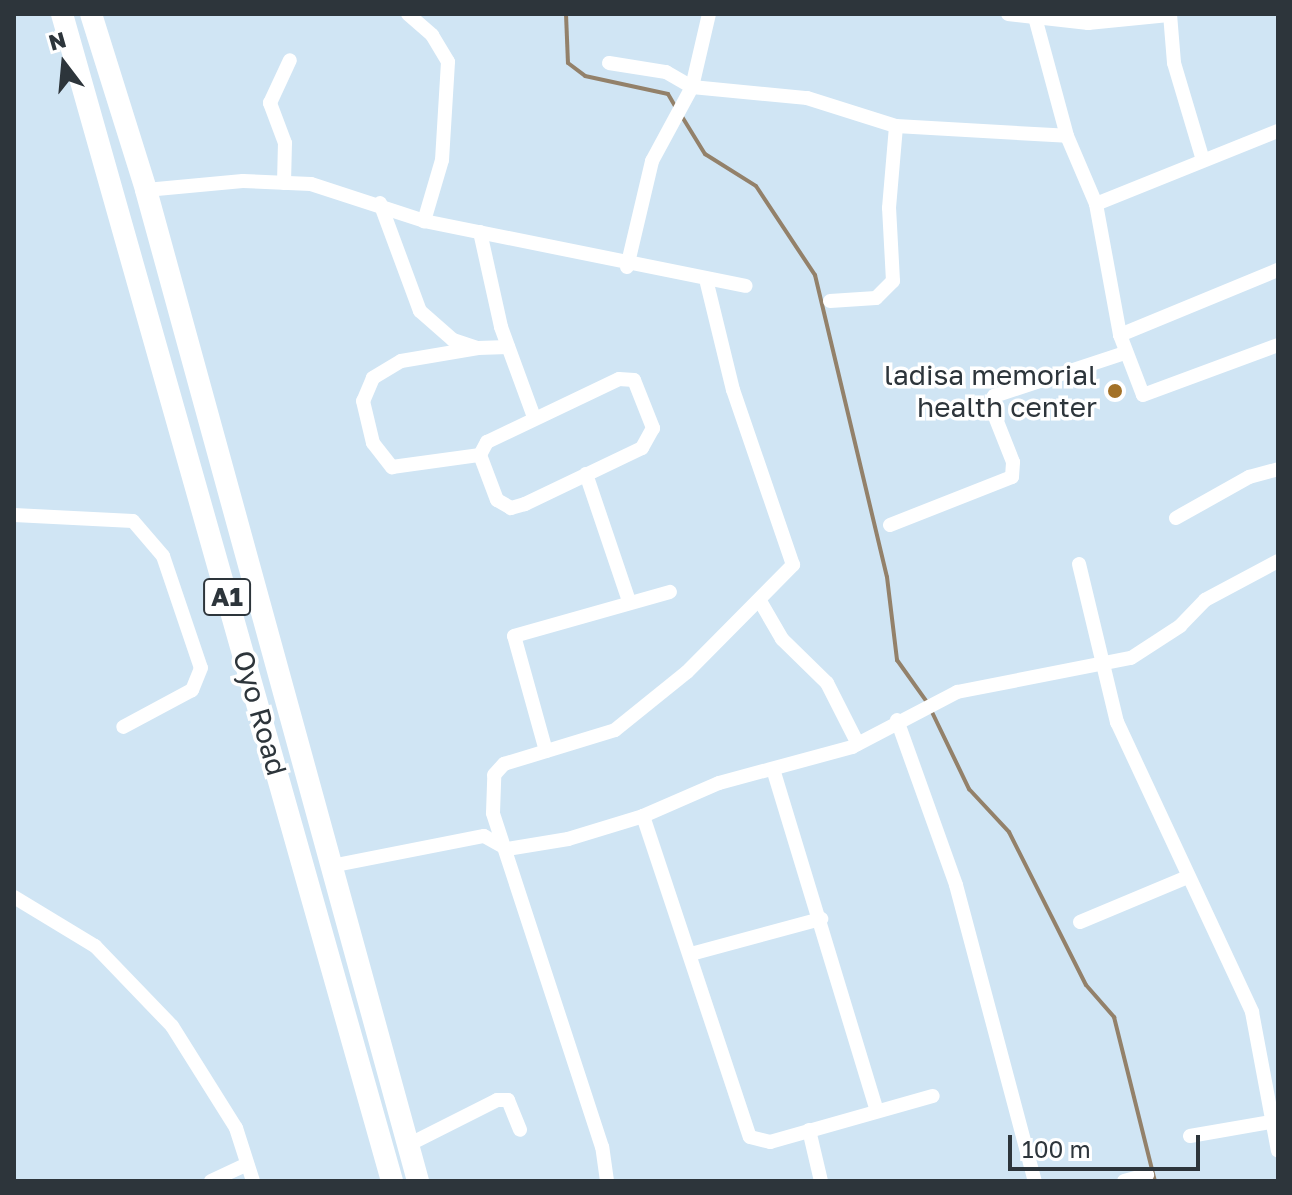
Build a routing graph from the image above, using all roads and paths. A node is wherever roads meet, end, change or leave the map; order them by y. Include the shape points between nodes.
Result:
1 (62, 14) edge
2 (91, 14) edge
3 (408, 14) edge
4 (709, 14) edge
5 (1008, 14) edge
6 (1169, 14) edge
7 (1036, 21) junction
8 (290, 60) dead end
9 (609, 63) dead end
10 (692, 87) junction
11 (896, 126) junction
12 (1278, 131) edge
13 (1067, 136) junction
14 (1203, 160) junction
15 (284, 183) junction
16 (146, 190) junction
17 (380, 203) junction
18 (1096, 204) junction
19 (424, 221) junction
20 (480, 232) junction
21 (627, 267) junction
22 (1278, 270) edge
23 (707, 283) junction
24 (745, 286) dead end
25 (830, 301) dead end
26 (1120, 335) junction
27 (1278, 345) edge
28 (508, 347) junction
29 (478, 348) junction
30 (1125, 353) junction
31 (534, 417) junction
32 (480, 455) junction
33 (1278, 469) edge
34 (586, 474) junction
35 (14, 515) edge
36 (1176, 518) dead end
37 (890, 525) dead end
38 (1278, 561) edge
39 (1079, 564) dead end
40 (670, 592) dead end
41 (629, 601) junction
42 (760, 601) junction
43 (1105, 662) junction
44 (897, 720) junction
45 (123, 727) dead end
46 (858, 744) junction
47 (546, 751) junction
48 (773, 769) junction
49 (643, 816) junction
50 (507, 849) junction
51 (331, 866) junction
52 (1185, 878) junction
53 (14, 897) edge
54 (821, 919) junction
55 (1080, 922) dead end
56 (691, 954) junction
57 (933, 1096) dead end
58 (877, 1111) junction
59 (1274, 1112) edge
60 (520, 1130) dead end
61 (809, 1130) junction
62 (1190, 1136) dead end
63 (408, 1145) junction
64 (1278, 1151) edge
65 (247, 1164) junction
66 (1147, 1175) dead end
67 (211, 1181) edge
68 (253, 1181) edge
69 (392, 1181) edge
70 (418, 1181) edge
71 (607, 1181) edge
72 (821, 1181) edge
73 (1035, 1181) edge
74 (1124, 1181) edge

1 - 69 highway, Oyo Road / A1
2 - 16 highway, Oyo Road / A1
3 - 19 street via 432,35 448,62 442,160
4 - 10 street
5 - 7 street
6 - 7 street
6 - 14 street via 1174,63
7 - 13 street
8 - 15 street via 270,103 285,143
9 - 10 street via 666,72
10 - 11 street via 807,98
10 - 21 street via 657,148
11 - 13 street
11 - 25 street via 889,208 893,281 876,298
12 - 14 street
13 - 18 street
14 - 18 street
15 - 16 street
15 - 17 street
16 - 51 highway, Oyo Road / A1
17 - 19 street
17 - 29 street via 420,311 439,331
18 - 26 street
19 - 20 street
20 - 21 street
20 - 28 street
21 - 23 street
22 - 26 street
23 - 24 street
23 - 42 street via 733,390 793,552 793,565
26 - 30 street
27 - 30 street via 1151,395 1143,395
28 - 29 street
28 - 31 street
29 - 32 street via 401,361 373,378 363,401 373,443 392,467
30 - 37 street via 994,396 990,404 1013,462 1012,477
31 - 32 street via 487,442
31 - 34 street via 619,379 634,380 652,438
32 - 34 street via 497,500 511,508
33 - 36 street via 1249,477
34 - 41 street
35 - 45 street via 133,521 163,556 201,668 192,690
38 - 43 street via 1205,600 1158,643
39 - 43 street
40 - 41 street
41 - 47 street via 514,636
42 - 46 street via 782,639 827,683
42 - 47 street via 615,730
43 - 44 street via 981,685
43 - 52 street via 1117,722
44 - 46 street
44 - 73 street via 956,885
46 - 48 street
47 - 50 street via 504,764 494,775 493,813
48 - 49 street via 719,783
48 - 54 street
49 - 50 street via 568,839
49 - 56 street
50 - 51 street via 484,836
50 - 71 street via 602,1147
51 - 63 highway, Oyo Road / A1
52 - 55 street
52 - 59 street via 1252,1012
53 - 65 street via 95,946 172,1026 236,1128
54 - 56 street
54 - 58 street
56 - 61 street via 741,1125 750,1137 770,1142
57 - 58 street
58 - 61 street
59 - 62 street
59 - 64 street
60 - 63 street via 508,1100 497,1100
61 - 72 street
63 - 70 highway, Oyo Road / A1
65 - 67 street
65 - 68 street
66 - 74 street

